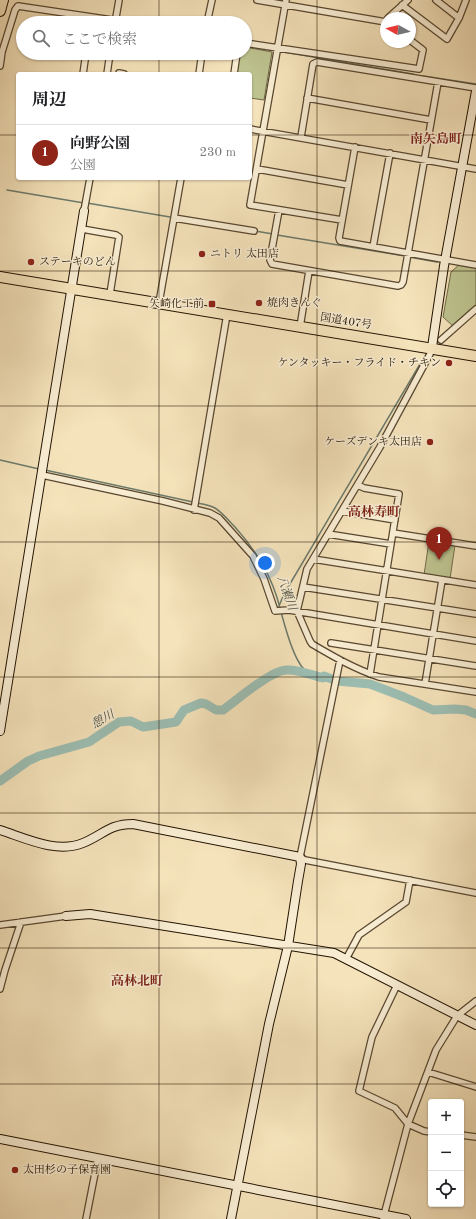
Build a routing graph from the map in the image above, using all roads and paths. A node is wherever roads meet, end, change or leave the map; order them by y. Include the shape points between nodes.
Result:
1 (3, 0) edge
2 (119, 0) edge
3 (212, 0) edge
4 (258, 0) edge
5 (408, 0) edge
6 (436, 0) edge
7 (466, 0) edge
8 (285, 2) edge
9 (402, 5) junction
10 (0, 10) edge
11 (395, 12) edge
12 (79, 16) edge
13 (116, 16) edge
14 (209, 16) edge
15 (459, 18) junction
16 (380, 19) edge
17 (252, 44) edge
18 (416, 45) edge
19 (278, 48) junction
20 (85, 60) edge
21 (109, 60) edge
22 (201, 60) edge
23 (236, 60) edge
24 (0, 66) edge
25 (419, 69) junction
26 (83, 72) edge
27 (107, 72) edge
28 (199, 72) edge
29 (234, 72) edge
30 (418, 78) junction
31 (438, 82) junction
32 (476, 88) edge
33 (476, 91) edge
34 (307, 98) junction
35 (431, 120) junction
36 (252, 129) edge
37 (263, 131) junction
38 (301, 137) junction
39 (355, 147) junction
40 (390, 153) junction
41 (424, 159) junction
42 (462, 166) junction
43 (257, 169) junction
44 (476, 169) edge
45 (90, 180) edge
46 (181, 180) edge
47 (348, 185) junction
48 (279, 210) junction
49 (84, 211) joint
50 (174, 218) junction
51 (342, 220) junction
52 (82, 229) junction
53 (254, 231) dead end
54 (373, 247) junction
55 (408, 253) junction
56 (445, 259) junction
57 (476, 264) edge
58 (309, 271) junction
59 (0, 277) edge
60 (72, 288) junction
61 (110, 294) junction
62 (159, 303) junction
63 (475, 312) edge
64 (227, 314) junction
65 (300, 327) junction
66 (441, 340) dead end
67 (432, 347) junction
68 (476, 356) edge
69 (43, 471) junction
70 (358, 485) junction
71 (194, 508) junction
72 (342, 511) junction
73 (395, 520) junction
74 (393, 533) junction
75 (328, 534) junction
76 (391, 544) junction
77 (476, 546) edge
78 (313, 559) junction
79 (387, 571) junction
80 (442, 580) junction
81 (476, 585) edge
82 (303, 587) junction
83 (382, 599) junction
84 (437, 608) junction
85 (297, 611) junction
86 (476, 614) edge
87 (378, 625) junction
88 (433, 634) junction
89 (476, 641) edge
90 (331, 643) dead end
91 (374, 650) junction
92 (429, 659) junction
93 (340, 660) junction
94 (476, 666) edge
95 (370, 674) junction
96 (425, 684) junction
97 (3, 688) edge
98 (476, 692) edge
99 (0, 731) edge
100 (0, 830) edge
101 (300, 857) junction
102 (410, 880) junction
103 (476, 892) edge
104 (66, 916) joint
105 (21, 922) junction
106 (0, 926) edge
107 (288, 946) junction
108 (346, 959) junction
109 (3, 967) edge
110 (397, 985) junction
111 (0, 989) edge
112 (476, 1001) edge
113 (457, 1016) junction
114 (476, 1025) edge
115 (428, 1072) junction
116 (476, 1087) edge
117 (408, 1124) junction
118 (428, 1132) edge
119 (464, 1135) edge
120 (476, 1137) edge
121 (0, 1139) edge
122 (98, 1158) junction
123 (238, 1185) junction
124 (383, 1217) edge
125 (86, 1219) edge
126 (231, 1219) edge
127 (406, 1219) edge

1 - 10 highway
2 - 13 street
3 - 14 street
4 - 8 street
5 - 9 street
6 - 15 street
7 - 15 street
8 - 16 street
8 - 19 street
9 - 11 street
9 - 15 street via 447,39
12 - 24 street via 18,6 2,52
17 - 19 street
18 - 25 street via 423,50
19 - 25 street
19 - 37 street
20 - 26 street
21 - 27 street
22 - 28 street
23 - 29 street
25 - 30 street
30 - 31 street
30 - 34 street via 317,62 313,64
31 - 32 street
31 - 35 street
33 - 42 street
34 - 35 street
34 - 38 street
35 - 41 street
36 - 37 street
37 - 38 street
37 - 43 street
38 - 39 street
39 - 40 street
39 - 47 street
40 - 41 street
40 - 54 street
41 - 42 street
41 - 55 street
42 - 44 street
42 - 56 street
43 - 47 street
43 - 48 street via 250,205
45 - 49 street
46 - 50 street
47 - 51 street
48 - 51 street
48 - 58 street via 270,262 274,265
49 - 52 street
50 - 53 street
50 - 62 street
51 - 54 street via 340,241
52 - 60 street
52 - 61 street via 116,234 119,237
54 - 55 street
55 - 56 street
55 - 58 street via 403,282 399,286
56 - 57 street
56 - 67 street
58 - 65 street
59 - 60 highway, 国道407号
60 - 61 highway, 国道407号
60 - 69 street
61 - 62 highway, 国道407号
62 - 64 highway, 国道407号
63 - 66 street
64 - 65 highway, 国道407号
64 - 71 street
65 - 67 highway, 国道407号
67 - 68 highway, 国道407号
67 - 70 street
69 - 71 street
69 - 97 street
70 - 72 street
70 - 73 street via 399,494
71 - 85 street via 219,518 253,556 275,611
72 - 73 street
72 - 75 street
73 - 74 street
74 - 76 street
74 - 77 street
75 - 76 street
75 - 78 street
76 - 79 street
78 - 79 street
78 - 82 street via 307,569
79 - 80 street
79 - 83 street
80 - 81 street
80 - 84 street
82 - 83 street
82 - 85 street
83 - 84 street
83 - 87 street
84 - 86 street
84 - 88 street
85 - 87 street
85 - 93 street via 310,641
87 - 88 street
87 - 91 street
88 - 89 street
88 - 92 street
90 - 91 street
91 - 92 street
91 - 95 street
92 - 94 street
92 - 96 street
93 - 95 street
93 - 101 street
95 - 96 street
96 - 98 street
97 - 99 street
100 - 101 street via 47,844 68,846 82,844 114,826 133,824
101 - 102 street
101 - 107 street
102 - 103 street
102 - 108 street via 406,902 359,935
104 - 105 street
104 - 107 street via 90,914
105 - 106 street
105 - 109 street
107 - 108 street via 329,952
107 - 123 street via 269,1024
108 - 110 street
109 - 111 street
110 - 113 street
110 - 117 street via 372,1037 360,1091 395,1108
112 - 113 street
113 - 114 street
113 - 115 street via 436,1050
115 - 116 street
115 - 117 street
117 - 118 street
117 - 124 street
119 - 120 street
121 - 122 street
122 - 123 street
122 - 125 street
123 - 124 street
123 - 126 street
124 - 127 street

